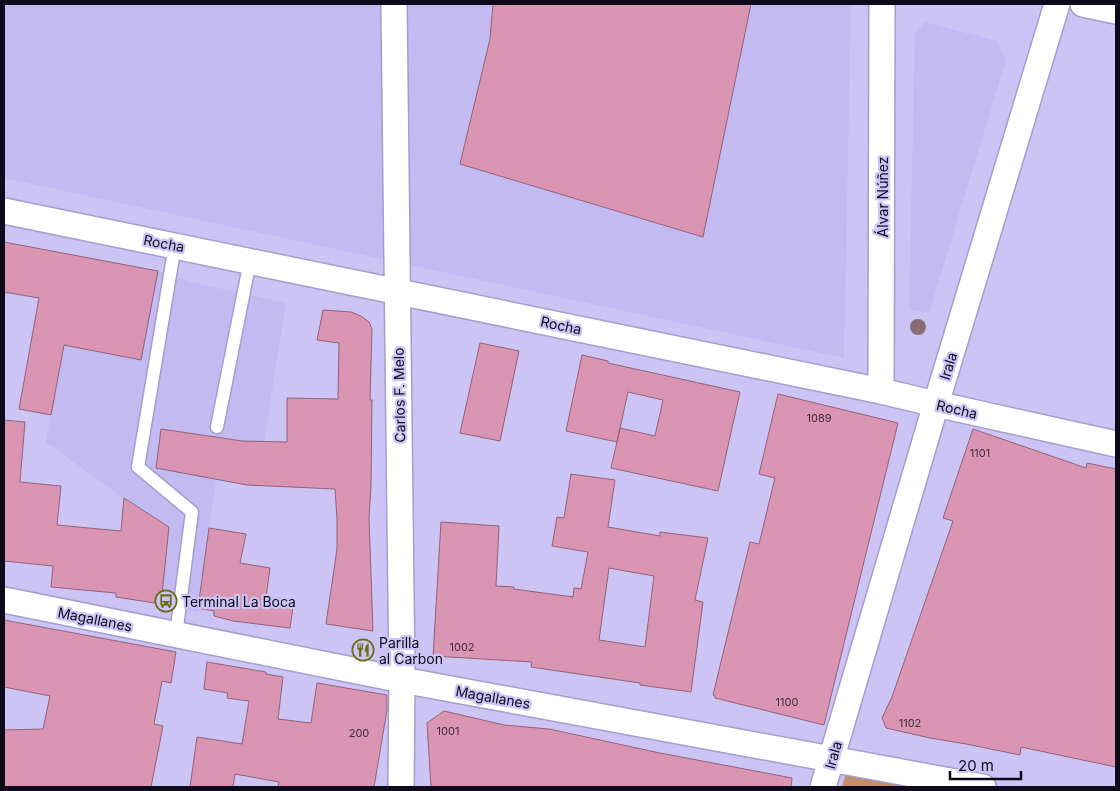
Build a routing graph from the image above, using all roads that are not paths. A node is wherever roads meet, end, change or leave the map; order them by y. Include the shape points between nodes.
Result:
1 (394, 4) edge
2 (882, 4) edge
3 (1057, 4) edge
4 (1083, 4) edge
5 (1116, 11) edge
6 (4, 211) edge
7 (175, 246) junction
8 (250, 261) junction
9 (397, 291) junction
10 (881, 391) junction
11 (936, 404) junction
12 (217, 427) dead end
13 (1116, 444) edge
14 (4, 600) edge
15 (176, 636) junction
16 (402, 680) junction
17 (831, 759) junction
18 (401, 787) edge
19 (823, 787) edge
20 (983, 787) edge

1 - 9 street, Carlos F. Melo
2 - 10 street, Álvar Núñez
3 - 11 street, Irala
4 - 5 street
6 - 7 street, Rocha
7 - 8 street, Rocha
7 - 15 lane via 138,467 192,512
8 - 9 street, Rocha
8 - 12 lane
9 - 10 street, Rocha
9 - 16 street, Carlos F. Melo
10 - 11 street, Rocha
11 - 13 street, Rocha
11 - 17 street, Irala
14 - 15 street, Magallanes
15 - 16 street, Magallanes
16 - 17 street, Magallanes
16 - 18 street, Carlos F. Melo
17 - 19 street, Irala
17 - 20 street, Magallanes

